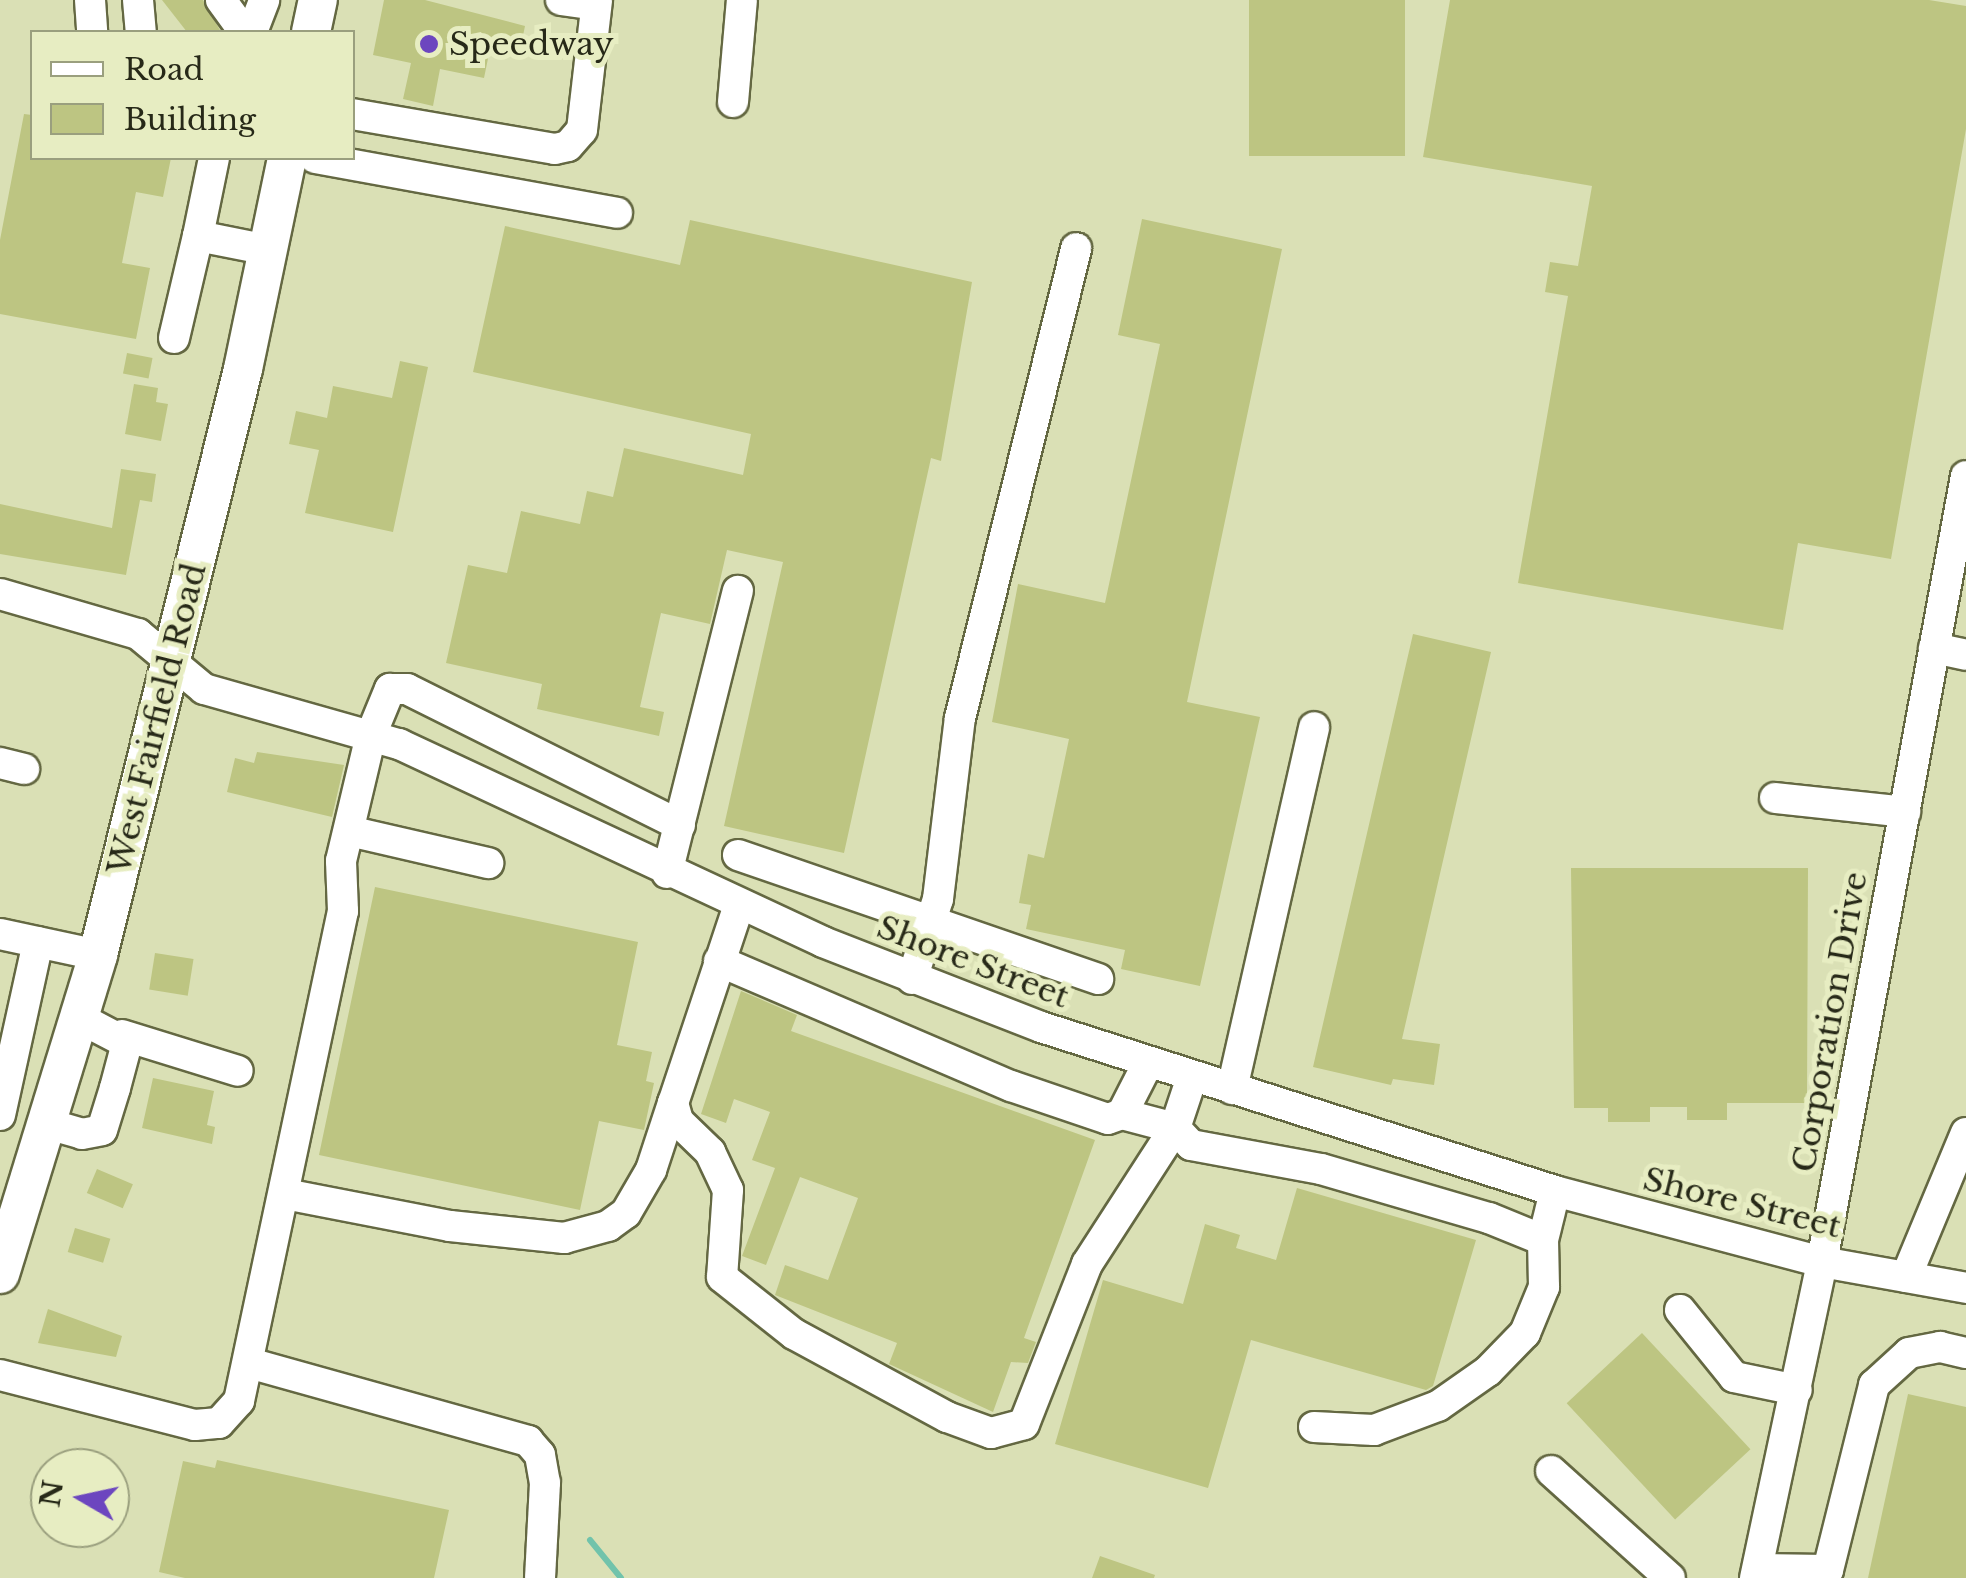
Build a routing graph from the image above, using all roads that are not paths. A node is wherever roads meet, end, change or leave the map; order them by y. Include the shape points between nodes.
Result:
1 (90, 0) edge
2 (138, 0) edge
3 (221, 0) edge
4 (264, 0) edge
5 (318, 0) edge
6 (562, 0) edge
7 (742, 0) edge
8 (596, 2) edge
9 (92, 30) edge
10 (141, 30) edge
11 (243, 30) edge
12 (253, 30) edge
13 (311, 30) edge
14 (733, 102) dead end
15 (355, 115) edge
16 (214, 160) edge
17 (287, 160) edge
18 (326, 160) edge
19 (616, 213) dead end
20 (198, 236) junction
21 (1076, 248) dead end
22 (268, 250) junction
23 (174, 338) dead end
24 (1966, 476) edge
25 (738, 591) dead end
26 (0, 594) edge
27 (1934, 648) junction
28 (1966, 655) edge
29 (172, 662) junction
30 (1314, 727) dead end
31 (495, 733) junction
32 (372, 735) junction
33 (580, 775) junction
34 (474, 780) junction
35 (1774, 798) dead end
36 (1904, 812) junction
37 (556, 820) junction
38 (680, 825) junction
39 (349, 831) junction
40 (738, 855) dead end
41 (488, 862) dead end
42 (668, 873) junction
43 (739, 905) junction
44 (931, 920) junction
45 (0, 934) edge
46 (38, 942) junction
47 (98, 955) junction
48 (720, 962) junction
49 (912, 979) junction
50 (1098, 979) dead end
51 (81, 1019) junction
52 (122, 1035) junction
53 (1148, 1062) junction
54 (238, 1071) dead end
55 (1192, 1077) junction
56 (1232, 1090) junction
57 (673, 1104) junction
58 (1122, 1114) junction
59 (0, 1115) edge
60 (48, 1124) junction
61 (1175, 1128) junction
62 (1966, 1133) edge
63 (1554, 1191) junction
64 (284, 1194) junction
65 (11, 1200) edge
66 (1543, 1240) junction
67 (1822, 1262) junction
68 (0, 1273) edge
69 (1906, 1277) junction
70 (1966, 1288) edge
71 (1680, 1310) dead end
72 (1966, 1352) edge
73 (249, 1363) junction
74 (0, 1375) edge
75 (1796, 1390) junction
76 (1314, 1427) dead end
77 (1552, 1471) dead end
78 (1757, 1574) edge
79 (540, 1578) edge
80 (1670, 1578) edge

1 - 9 street
2 - 10 street
3 - 11 street
4 - 12 street
5 - 13 main road
6 - 8 street
7 - 14 street
8 - 15 street via 582,130 568,146
16 - 20 street
17 - 22 main road, West Fairfield Road
18 - 19 street
20 - 22 street
20 - 23 street
21 - 44 street via 960,718
22 - 29 main road, West Fairfield Road
24 - 27 street, Corporation Drive
25 - 38 street
26 - 29 street, Shore Street via 138,634
27 - 28 street
27 - 36 street, Corporation Drive
29 - 32 street, Shore Street via 204,689
29 - 47 main road, West Fairfield Road
30 - 56 street
31 - 32 street via 407,689 390,689
31 - 33 street
31 - 34 street
32 - 34 street, Shore Street
32 - 39 street
33 - 37 street
33 - 38 street
34 - 37 street, Shore Street
35 - 36 street
36 - 67 street, Corporation Drive
37 - 42 street, Shore Street
38 - 42 street
39 - 41 street
39 - 64 street via 341,861 343,911
40 - 44 street
42 - 43 street, Shore Street
43 - 48 street
43 - 49 street, Shore Street
44 - 49 street
44 - 50 street
45 - 46 street
46 - 47 street
46 - 59 street
47 - 51 main road, West Fairfield Road
48 - 57 street
48 - 58 street via 1012,1086 1108,1119
49 - 53 street, Shore Street
51 - 52 street
51 - 60 main road, West Fairfield Road
52 - 54 street
52 - 60 street via 127,1043 102,1130 82,1134
53 - 55 street, Shore Street
53 - 58 street
55 - 56 street, Shore Street
55 - 61 street
56 - 63 street, Shore Street
57 - 61 street via 691,1139 710,1152 728,1190 722,1277 794,1334 947,1417 992,1433 1024,1424 1087,1264
57 - 64 street via 651,1170 626,1213 564,1238 450,1226
58 - 61 street
60 - 65 main road, West Fairfield Road
61 - 66 street via 1192,1145 1321,1169
62 - 69 street
63 - 66 street
63 - 67 street, Shore Street
64 - 73 street
65 - 68 main road, West Fairfield Road
66 - 76 street via 1544,1287 1525,1334 1488,1372 1438,1406 1374,1430
67 - 69 street, Shore Street
67 - 75 street, Corporation Drive
69 - 70 street, Shore Street
71 - 75 street via 1734,1376
72 - 78 street via 1940,1347 1909,1354 1874,1386 1828,1570
73 - 74 street via 239,1401 219,1422 195,1425
73 - 79 street via 528,1442 540,1455 545,1484
75 - 78 street, Corporation Drive
77 - 80 street

